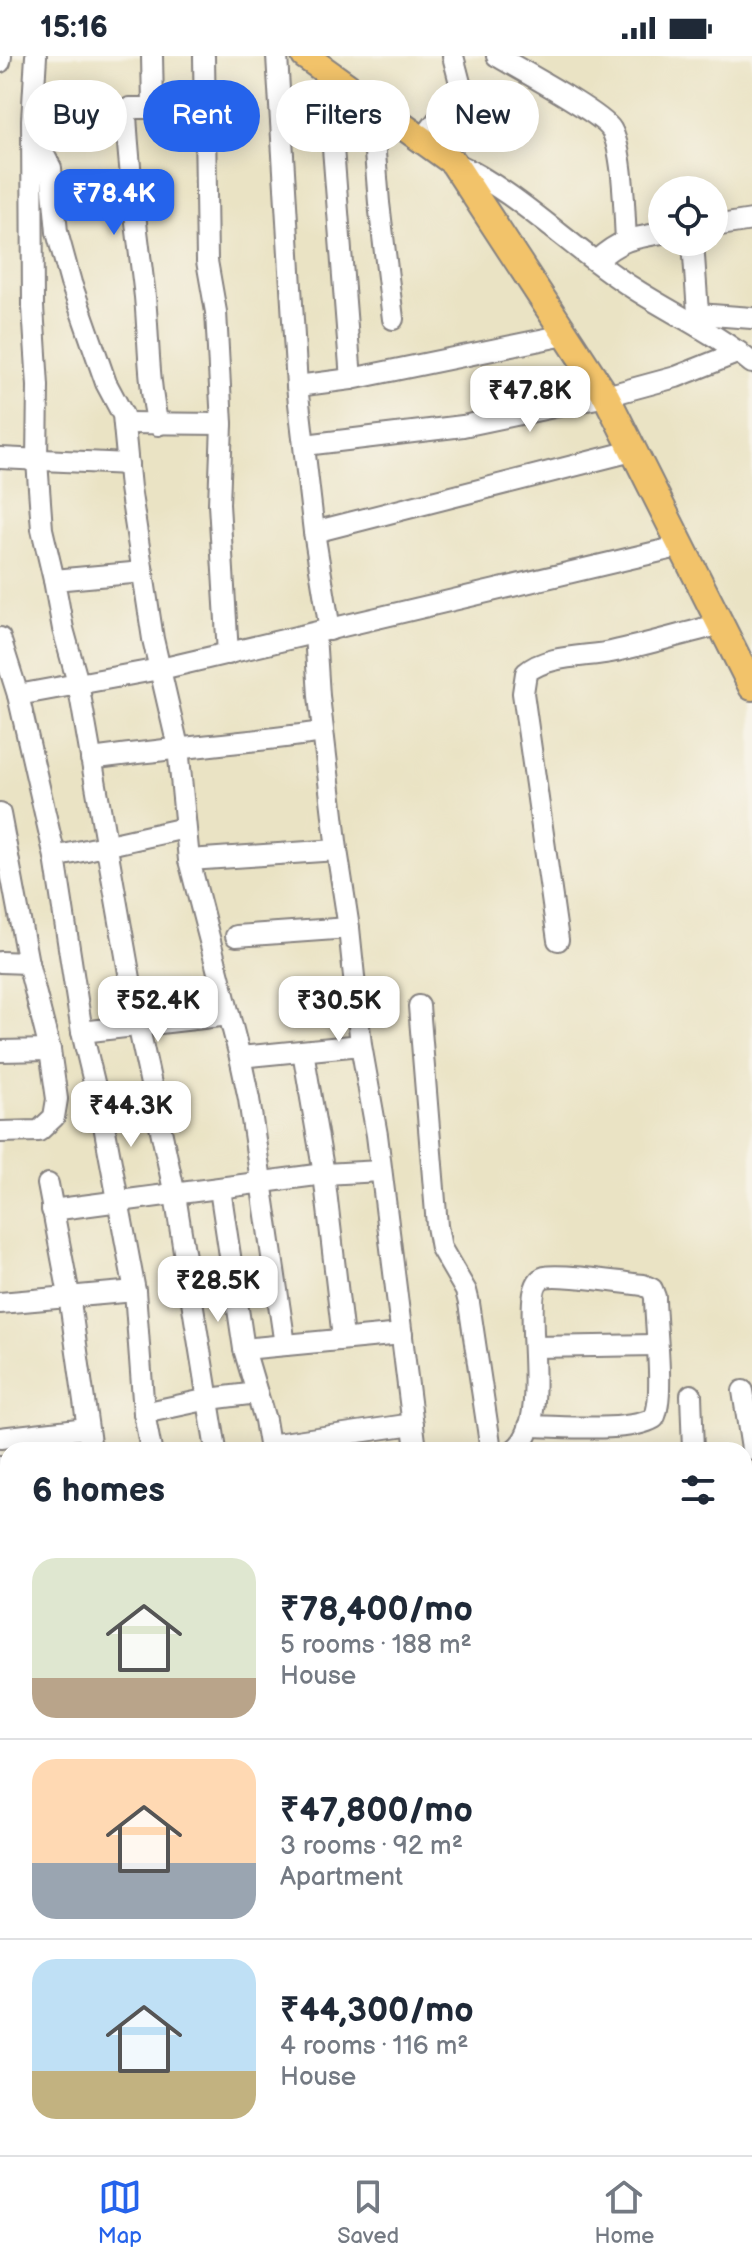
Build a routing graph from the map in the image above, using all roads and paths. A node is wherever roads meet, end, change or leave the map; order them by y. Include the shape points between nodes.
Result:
1 (36, 56) edge
2 (152, 56) edge
3 (204, 56) edge
4 (277, 56) edge
5 (453, 56) edge
6 (497, 56) edge
7 (314, 61) edge
8 (35, 80) edge
9 (340, 80) edge
10 (410, 130) edge
11 (423, 139) junction
12 (33, 152) edge
13 (42, 152) edge
14 (375, 152) edge
15 (453, 162) junction
16 (752, 220) edge
17 (728, 224) edge
18 (648, 235) edge
19 (626, 239) junction
20 (694, 256) edge
21 (596, 261) junction
22 (752, 318) edge
23 (393, 319) dead end
24 (699, 320) junction
25 (565, 335) junction
26 (746, 358) edge
27 (351, 379) junction
28 (297, 386) junction
29 (606, 396) junction
30 (124, 423) junction
31 (222, 424) junction
32 (158, 425) junction
33 (305, 445) junction
34 (632, 451) junction
35 (0, 458) edge
36 (37, 461) junction
37 (128, 464) junction
38 (314, 532) junction
39 (682, 546) junction
40 (143, 572) junction
41 (54, 580) junction
42 (722, 624) junction
43 (322, 632) junction
44 (0, 638) edge
45 (228, 654) junction
46 (158, 669) junction
47 (78, 683) junction
48 (752, 687) edge
49 (18, 695) junction
50 (323, 732) junction
51 (178, 747) junction
52 (91, 759) junction
53 (0, 814) edge
54 (185, 828) junction
55 (3, 845) edge
56 (105, 846) junction
57 (337, 850) junction
58 (55, 857) junction
59 (189, 860) junction
60 (349, 928) junction
61 (236, 936) dead end
62 (558, 940) dead end
63 (0, 962) edge
64 (28, 963) junction
65 (419, 1006) dead end
66 (229, 1015) junction
67 (138, 1024) junction
68 (82, 1032) junction
69 (361, 1045) junction
70 (50, 1050) junction
71 (0, 1051) edge
72 (303, 1051) junction
73 (240, 1057) junction
74 (0, 1132) edge
75 (381, 1171) junction
76 (324, 1174) junction
77 (262, 1183) junction
78 (48, 1184) dead end
79 (220, 1189) junction
80 (175, 1195) junction
81 (118, 1202) junction
82 (52, 1210) junction
83 (135, 1291) junction
84 (69, 1295) junction
85 (0, 1303) edge
86 (402, 1334) junction
87 (343, 1338) junction
88 (285, 1345) junction
89 (656, 1345) junction
90 (534, 1347) junction
91 (244, 1349) junction
92 (743, 1391) dead end
93 (257, 1393) junction
94 (691, 1395) dead end
95 (209, 1399) junction
96 (144, 1413) junction
97 (413, 1424) junction
98 (529, 1426) junction
99 (87, 1428) junction
100 (0, 1438) edge
101 (90, 1442) edge
102 (149, 1442) edge
103 (215, 1442) edge
104 (268, 1442) edge
105 (300, 1442) edge
106 (415, 1442) edge
107 (490, 1442) edge
108 (522, 1442) edge
109 (693, 1442) edge
110 (751, 1442) edge

1 - 8 street
2 - 32 street via 153,105 130,108 126,114
3 - 31 street via 207,261 216,312
4 - 28 street
5 - 11 street via 458,93
6 - 19 street via 610,128 618,150
7 - 9 main road
7 - 27 street
10 - 11 main road
11 - 15 main road
12 - 36 street
13 - 30 street via 51,168 57,232 71,283
14 - 23 street
15 - 21 street via 497,186
15 - 25 main road
16 - 17 street
18 - 19 street
19 - 21 street
20 - 24 street
21 - 24 street via 632,288
22 - 24 street
24 - 26 street
25 - 27 street
25 - 29 main road
26 - 29 street
27 - 28 street
28 - 33 street
29 - 33 street via 463,426
29 - 34 main road
30 - 32 street
30 - 37 street
31 - 32 street
31 - 45 street via 219,504
33 - 38 street
34 - 38 street
34 - 39 main road
35 - 36 street
36 - 37 street
36 - 41 street via 42,529
37 - 40 street
38 - 43 street
39 - 42 main road
39 - 43 street
40 - 41 street
40 - 46 street
41 - 47 street
42 - 48 main road
42 - 62 street via 548,663 526,673 523,693
43 - 45 street
43 - 50 street
44 - 49 street
45 - 46 street
46 - 47 street
46 - 51 street
47 - 49 street
47 - 52 street
49 - 58 street
50 - 51 street
50 - 57 street
51 - 52 street
51 - 54 street
52 - 56 street
53 - 55 street
54 - 56 street
54 - 59 street
55 - 64 street
56 - 58 street
56 - 67 street
57 - 59 street
57 - 60 street
58 - 68 street
59 - 66 street
60 - 61 street
60 - 69 street
63 - 64 street
64 - 70 street
65 - 107 street via 437,1226 441,1248 469,1303
66 - 67 street
66 - 73 street
67 - 68 street
67 - 80 street
68 - 81 street
69 - 72 street
69 - 75 street
70 - 71 street
70 - 74 street via 57,1099 54,1117 39,1131
72 - 73 street
72 - 76 street
73 - 77 street
75 - 76 street
75 - 86 street
76 - 77 street
76 - 87 street
77 - 79 street
77 - 88 street
78 - 82 street
79 - 80 street
79 - 91 street
80 - 81 street
80 - 95 street
81 - 82 street
81 - 83 street
82 - 84 street
83 - 84 street
83 - 96 street
84 - 85 street
84 - 99 street
86 - 87 street
86 - 97 street
87 - 88 street
88 - 91 street
89 - 90 street
89 - 90 street via 652,1289 545,1276 533,1289
89 - 98 street via 654,1418 623,1426
90 - 98 street via 536,1390
91 - 93 street
92 - 110 street
93 - 95 street
93 - 104 street
94 - 109 street
95 - 96 street
95 - 103 street
96 - 102 street
97 - 105 street
97 - 106 street
98 - 108 street
99 - 100 street
99 - 101 street

